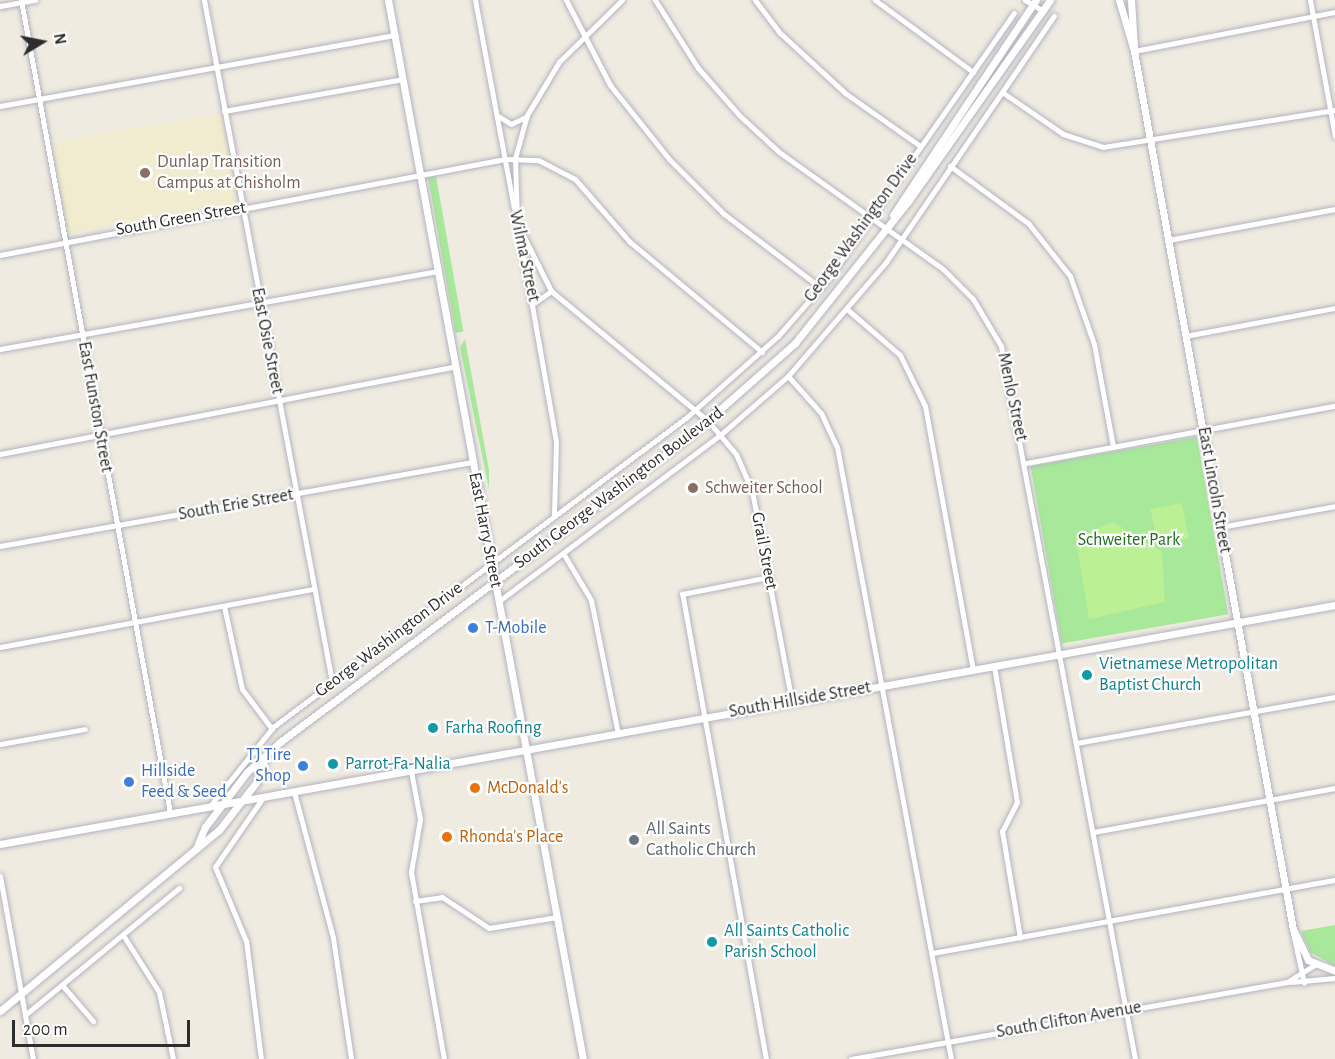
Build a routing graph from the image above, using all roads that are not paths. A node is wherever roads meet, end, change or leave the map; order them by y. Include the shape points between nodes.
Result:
1 (35, 0) edge
2 (204, 0) edge
3 (388, 0) edge
4 (475, 0) edge
5 (566, 0) edge
6 (622, 0) edge
7 (655, 0) edge
8 (754, 0) edge
9 (875, 0) edge
10 (1025, 0) edge
11 (1050, 0) edge
12 (1119, 0) edge
13 (1131, 0) edge
14 (1310, 0) edge
15 (21, 1) edge
16 (1034, 2) edge
17 (0, 6) edge
18 (1043, 11) junction
19 (1335, 12) edge
20 (1014, 13) dead end
21 (1053, 16) dead end
22 (1313, 16) junction
23 (396, 35) junction
24 (583, 36) junction
25 (1134, 51) junction
26 (216, 67) junction
27 (973, 72) junction
28 (403, 79) junction
29 (1002, 93) junction
30 (39, 99) junction
31 (0, 106) edge
32 (224, 111) junction
33 (1333, 111) edge
34 (497, 114) junction
35 (527, 115) junction
36 (1335, 136) edge
37 (1150, 143) junction
38 (920, 146) junction
39 (516, 158) junction
40 (505, 159) junction
41 (950, 166) junction
42 (421, 175) junction
43 (243, 208) junction
44 (1335, 208) edge
45 (872, 218) junction
46 (517, 223) junction
47 (886, 228) junction
48 (901, 239) junction
49 (1168, 240) junction
50 (65, 242) junction
51 (0, 255) edge
52 (438, 271) junction
53 (821, 288) junction
54 (551, 291) junction
55 (260, 303) junction
56 (534, 303) junction
57 (1335, 308) edge
58 (848, 310) junction
59 (82, 335) junction
60 (1185, 336) junction
61 (0, 349) edge
62 (762, 352) junction
63 (455, 366) junction
64 (788, 376) junction
65 (278, 399) junction
66 (1335, 406) edge
67 (695, 410) junction
68 (708, 421) junction
69 (1203, 430) junction
70 (100, 433) junction
71 (720, 435) junction
72 (1113, 447) junction
73 (0, 454) edge
74 (471, 462) junction
75 (1026, 463) junction
76 (296, 494) junction
77 (1335, 506) edge
78 (554, 514) junction
79 (117, 526) junction
80 (1220, 527) junction
81 (0, 546) edge
82 (563, 553) junction
83 (492, 563) junction
84 (769, 577) junction
85 (496, 581) junction
86 (314, 589) junction
87 (499, 601) junction
88 (1335, 605) edge
89 (224, 606) junction
90 (134, 622) junction
91 (1238, 622) junction
92 (0, 647) edge
93 (1060, 654) junction
94 (994, 666) junction
95 (973, 670) junction
96 (332, 682) junction
97 (883, 686) junction
98 (1335, 696) edge
99 (792, 702) junction
100 (1254, 711) junction
101 (703, 718) junction
102 (84, 729) dead end
103 (272, 729) junction
104 (618, 734) junction
105 (1076, 743) junction
106 (0, 744) edge
107 (526, 750) junction
108 (265, 759) junction
109 (411, 771) junction
110 (1335, 788) edge
111 (294, 792) junction
112 (264, 796) junction
113 (242, 800) junction
114 (1271, 800) junction
115 (224, 803) junction
116 (210, 806) junction
117 (170, 813) junction
118 (1093, 832) junction
119 (0, 844) edge
120 (196, 849) junction
121 (0, 876) edge
122 (1335, 880) edge
123 (179, 888) dead end
124 (1285, 889) junction
125 (416, 901) junction
126 (557, 917) junction
127 (1109, 921) junction
128 (1293, 929) junction
129 (123, 934) junction
130 (1020, 937) junction
131 (932, 953) junction
132 (1314, 965) junction
133 (1335, 971) edge
134 (1335, 978) edge
135 (1302, 980) junction
136 (62, 985) junction
137 (21, 994) junction
138 (1125, 1010) junction
139 (0, 1011) edge
140 (26, 1015) junction
141 (93, 1021) dead end
142 (948, 1042) junction
143 (33, 1059) edge
144 (173, 1059) edge
145 (261, 1059) edge
146 (351, 1059) edge
147 (444, 1059) edge
148 (583, 1059) edge
149 (766, 1059) edge
150 (851, 1059) edge
151 (951, 1059) edge
152 (1135, 1059) edge

1 - 15 street
2 - 26 street, East Osie Street
3 - 23 street, East Harry Street
4 - 34 street, Wilma Street
5 - 24 street
6 - 24 street
7 - 45 street, Menlo Street via 698,68 738,115 779,152
8 - 38 street via 780,33 845,93
9 - 27 street
10 - 16 street
11 - 18 street, South George Washington Boulevard
12 - 25 street, East Lincoln Street
13 - 25 street, East Lincoln Street
14 - 22 street
15 - 17 street
15 - 30 street, East Funston Street
16 - 18 street
16 - 47 street, South George Washington Boulevard
18 - 47 street, South George Washington Boulevard
19 - 22 street
20 - 27 street, George Washington Drive
21 - 29 street, George Washington Drive
22 - 25 street
22 - 33 street
23 - 26 street
23 - 28 street, East Harry Street
24 - 35 street via 548,76
24 - 53 street via 610,85 669,159 724,214
25 - 37 street, East Lincoln Street
26 - 30 street
26 - 32 street, East Osie Street
27 - 38 street, George Washington Drive
28 - 32 street
28 - 42 street, East Harry Street
29 - 37 street via 1080,141 1113,147
29 - 41 street, George Washington Drive
30 - 31 street
30 - 50 street, East Funston Street
32 - 43 street, East Osie Street
33 - 36 street
33 - 37 street
34 - 35 street via 511,124
34 - 40 street, Wilma Street
35 - 39 street
37 - 49 street, East Lincoln Street
38 - 45 street, George Washington Drive
39 - 40 street, South Green Street
39 - 46 street
39 - 62 street, South Green Street via 553,164 575,179 630,242
40 - 42 street, South Green Street
40 - 46 street, Wilma Street
41 - 48 street, George Washington Drive
41 - 72 street via 1028,223 1070,276 1094,344
42 - 43 street, South Green Street
42 - 52 street, East Harry Street
43 - 50 street, South Green Street
43 - 55 street, East Osie Street
44 - 49 street
45 - 47 street, Menlo Street
45 - 53 street, George Washington Drive
46 - 54 street
46 - 56 street, Wilma Street
47 - 48 street, Menlo Street
47 - 68 street, South George Washington Boulevard via 795,343
48 - 58 street, George Washington Drive
48 - 75 street, Menlo Street via 962,286 993,328 1008,366
49 - 60 street, East Lincoln Street
50 - 51 street, South Green Street
50 - 59 street, East Funston Street
52 - 55 street
52 - 63 street, East Harry Street
53 - 62 street, George Washington Drive
54 - 56 street
54 - 67 street, Grail Street
55 - 59 street
55 - 65 street, East Osie Street
56 - 78 street, Wilma Street via 556,442
57 - 60 street
58 - 64 street, George Washington Drive
58 - 95 street via 900,356 925,406
59 - 61 street
59 - 70 street, East Funston Street
60 - 69 street, East Lincoln Street
62 - 67 street, George Washington Drive
63 - 65 street
63 - 74 street, East Harry Street
64 - 71 street, George Washington Drive
64 - 97 street via 833,433
65 - 70 street
65 - 76 street, East Osie Street
66 - 69 street
67 - 68 street, Grail Street
67 - 78 street, George Washington Drive
68 - 71 street, Grail Street
68 - 85 street, South George Washington Boulevard
69 - 72 street
69 - 80 street, East Lincoln Street
70 - 73 street
70 - 79 street, East Funston Street
71 - 82 street, George Washington Drive
71 - 84 street, Grail Street via 752,491
72 - 75 street
74 - 76 street, South Erie Street
74 - 83 street, East Harry Street
75 - 93 street, Menlo Street
76 - 79 street, South Erie Street
76 - 86 street, East Osie Street
77 - 80 street
78 - 83 street, George Washington Drive
79 - 81 street, South Erie Street
79 - 90 street, East Funston Street
80 - 91 street, East Lincoln Street
82 - 87 street, George Washington Drive
82 - 104 street via 591,600
83 - 85 street, East Harry Street
83 - 96 street, George Washington Drive
84 - 99 street, Grail Street
84 - 101 street via 681,594
85 - 87 street, East Harry Street
85 - 108 street, South George Washington Boulevard via 332,701
86 - 89 street
86 - 96 street, East Osie Street
87 - 107 street, East Harry Street
88 - 91 street, South Hillside Street
89 - 90 street
89 - 103 street via 242,689
90 - 92 street
90 - 117 street, East Funston Street
91 - 93 street, South Hillside Street
91 - 100 street, East Lincoln Street
93 - 94 street, South Hillside Street
93 - 105 street, Menlo Street
94 - 95 street, South Hillside Street
94 - 130 street via 1017,802 1002,831
95 - 97 street, South Hillside Street
96 - 103 street, George Washington Drive
97 - 99 street, South Hillside Street
97 - 131 street
98 - 100 street
99 - 101 street, South Hillside Street
100 - 105 street
100 - 114 street, East Lincoln Street
101 - 104 street, South Hillside Street
101 - 149 street
102 - 106 street
103 - 116 street, George Washington Drive
104 - 107 street, South Hillside Street
105 - 118 street, Menlo Street
107 - 109 street, South Hillside Street
107 - 126 street, East Harry Street
108 - 113 street, South George Washington Boulevard
108 - 115 street, South George Washington Boulevard
109 - 111 street, South Hillside Street
109 - 125 street via 420,819 411,872
110 - 114 street
111 - 112 street, South Hillside Street
111 - 146 street via 333,938
112 - 113 street, South Hillside Street
112 - 145 street via 215,867 246,941
113 - 115 street, South Hillside Street
113 - 120 street, South George Washington Boulevard
114 - 118 street
114 - 124 street, East Lincoln Street
115 - 116 street, South Hillside Street
115 - 120 street, South George Washington Boulevard
116 - 117 street, South Hillside Street
117 - 119 street
118 - 127 street, Menlo Street
120 - 137 street, South George Washington Boulevard
121 - 137 street
122 - 124 street
123 - 129 street
124 - 127 street
124 - 128 street, East Lincoln Street
125 - 126 street via 442,897 489,928
125 - 147 street
126 - 148 street, East Harry Street
127 - 130 street
127 - 138 street, Menlo Street
128 - 132 street, East Lincoln Street via 1301,951
128 - 135 street, East Lincoln Street
129 - 136 street
129 - 144 street via 159,992
130 - 131 street
131 - 142 street
132 - 133 street
132 - 135 street, South Clifton Avenue
134 - 135 street, South Clifton Avenue
135 - 138 street, South Clifton Avenue
136 - 140 street
136 - 141 street
137 - 139 street, South George Washington Boulevard
137 - 140 street
138 - 142 street, South Clifton Avenue
138 - 152 street, Menlo Street
140 - 143 street
142 - 150 street, South Clifton Avenue
142 - 151 street

